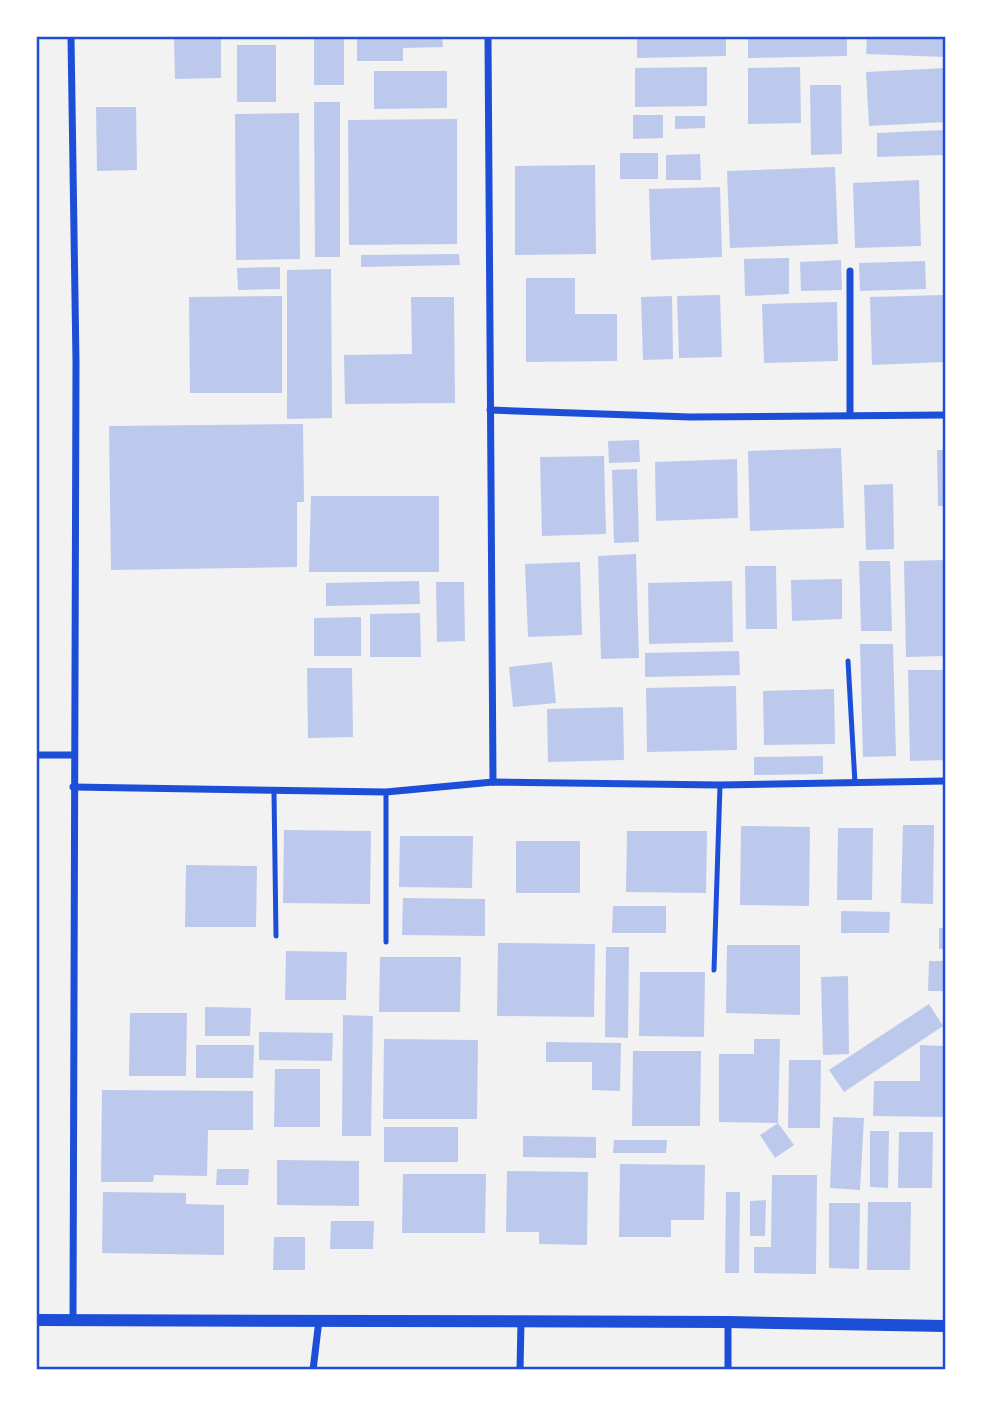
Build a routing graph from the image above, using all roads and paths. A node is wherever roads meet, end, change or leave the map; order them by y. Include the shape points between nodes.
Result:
1 (71, 37) edge
2 (488, 37) edge
3 (850, 271) dead end
4 (490, 410) junction
5 (850, 414) junction
6 (945, 415) edge
7 (848, 661) dead end
8 (37, 755) edge
9 (74, 755) junction
10 (945, 781) edge
11 (494, 782) junction
12 (855, 783) junction
13 (720, 785) junction
14 (73, 787) junction
15 (274, 792) junction
16 (386, 792) junction
17 (276, 936) dead end
18 (386, 942) dead end
19 (714, 971) dead end
20 (37, 1320) edge
21 (73, 1320) junction
22 (319, 1320) junction
23 (521, 1321) junction
24 (728, 1322) junction
25 (945, 1326) edge
26 (313, 1370) edge
27 (520, 1370) edge
28 (728, 1370) edge

1 - 9 street via 76,362
2 - 4 street
3 - 5 street
4 - 5 street via 690,416
4 - 11 street
5 - 6 street
7 - 12 lane
8 - 9 street
9 - 14 street
10 - 12 street
11 - 13 street
11 - 16 street
12 - 13 street
13 - 19 lane
14 - 15 street
14 - 21 street
15 - 16 street
15 - 17 lane
16 - 18 lane
20 - 21 street
21 - 22 street
22 - 23 street
22 - 26 street
23 - 24 street
23 - 27 street
24 - 25 street
24 - 28 street

